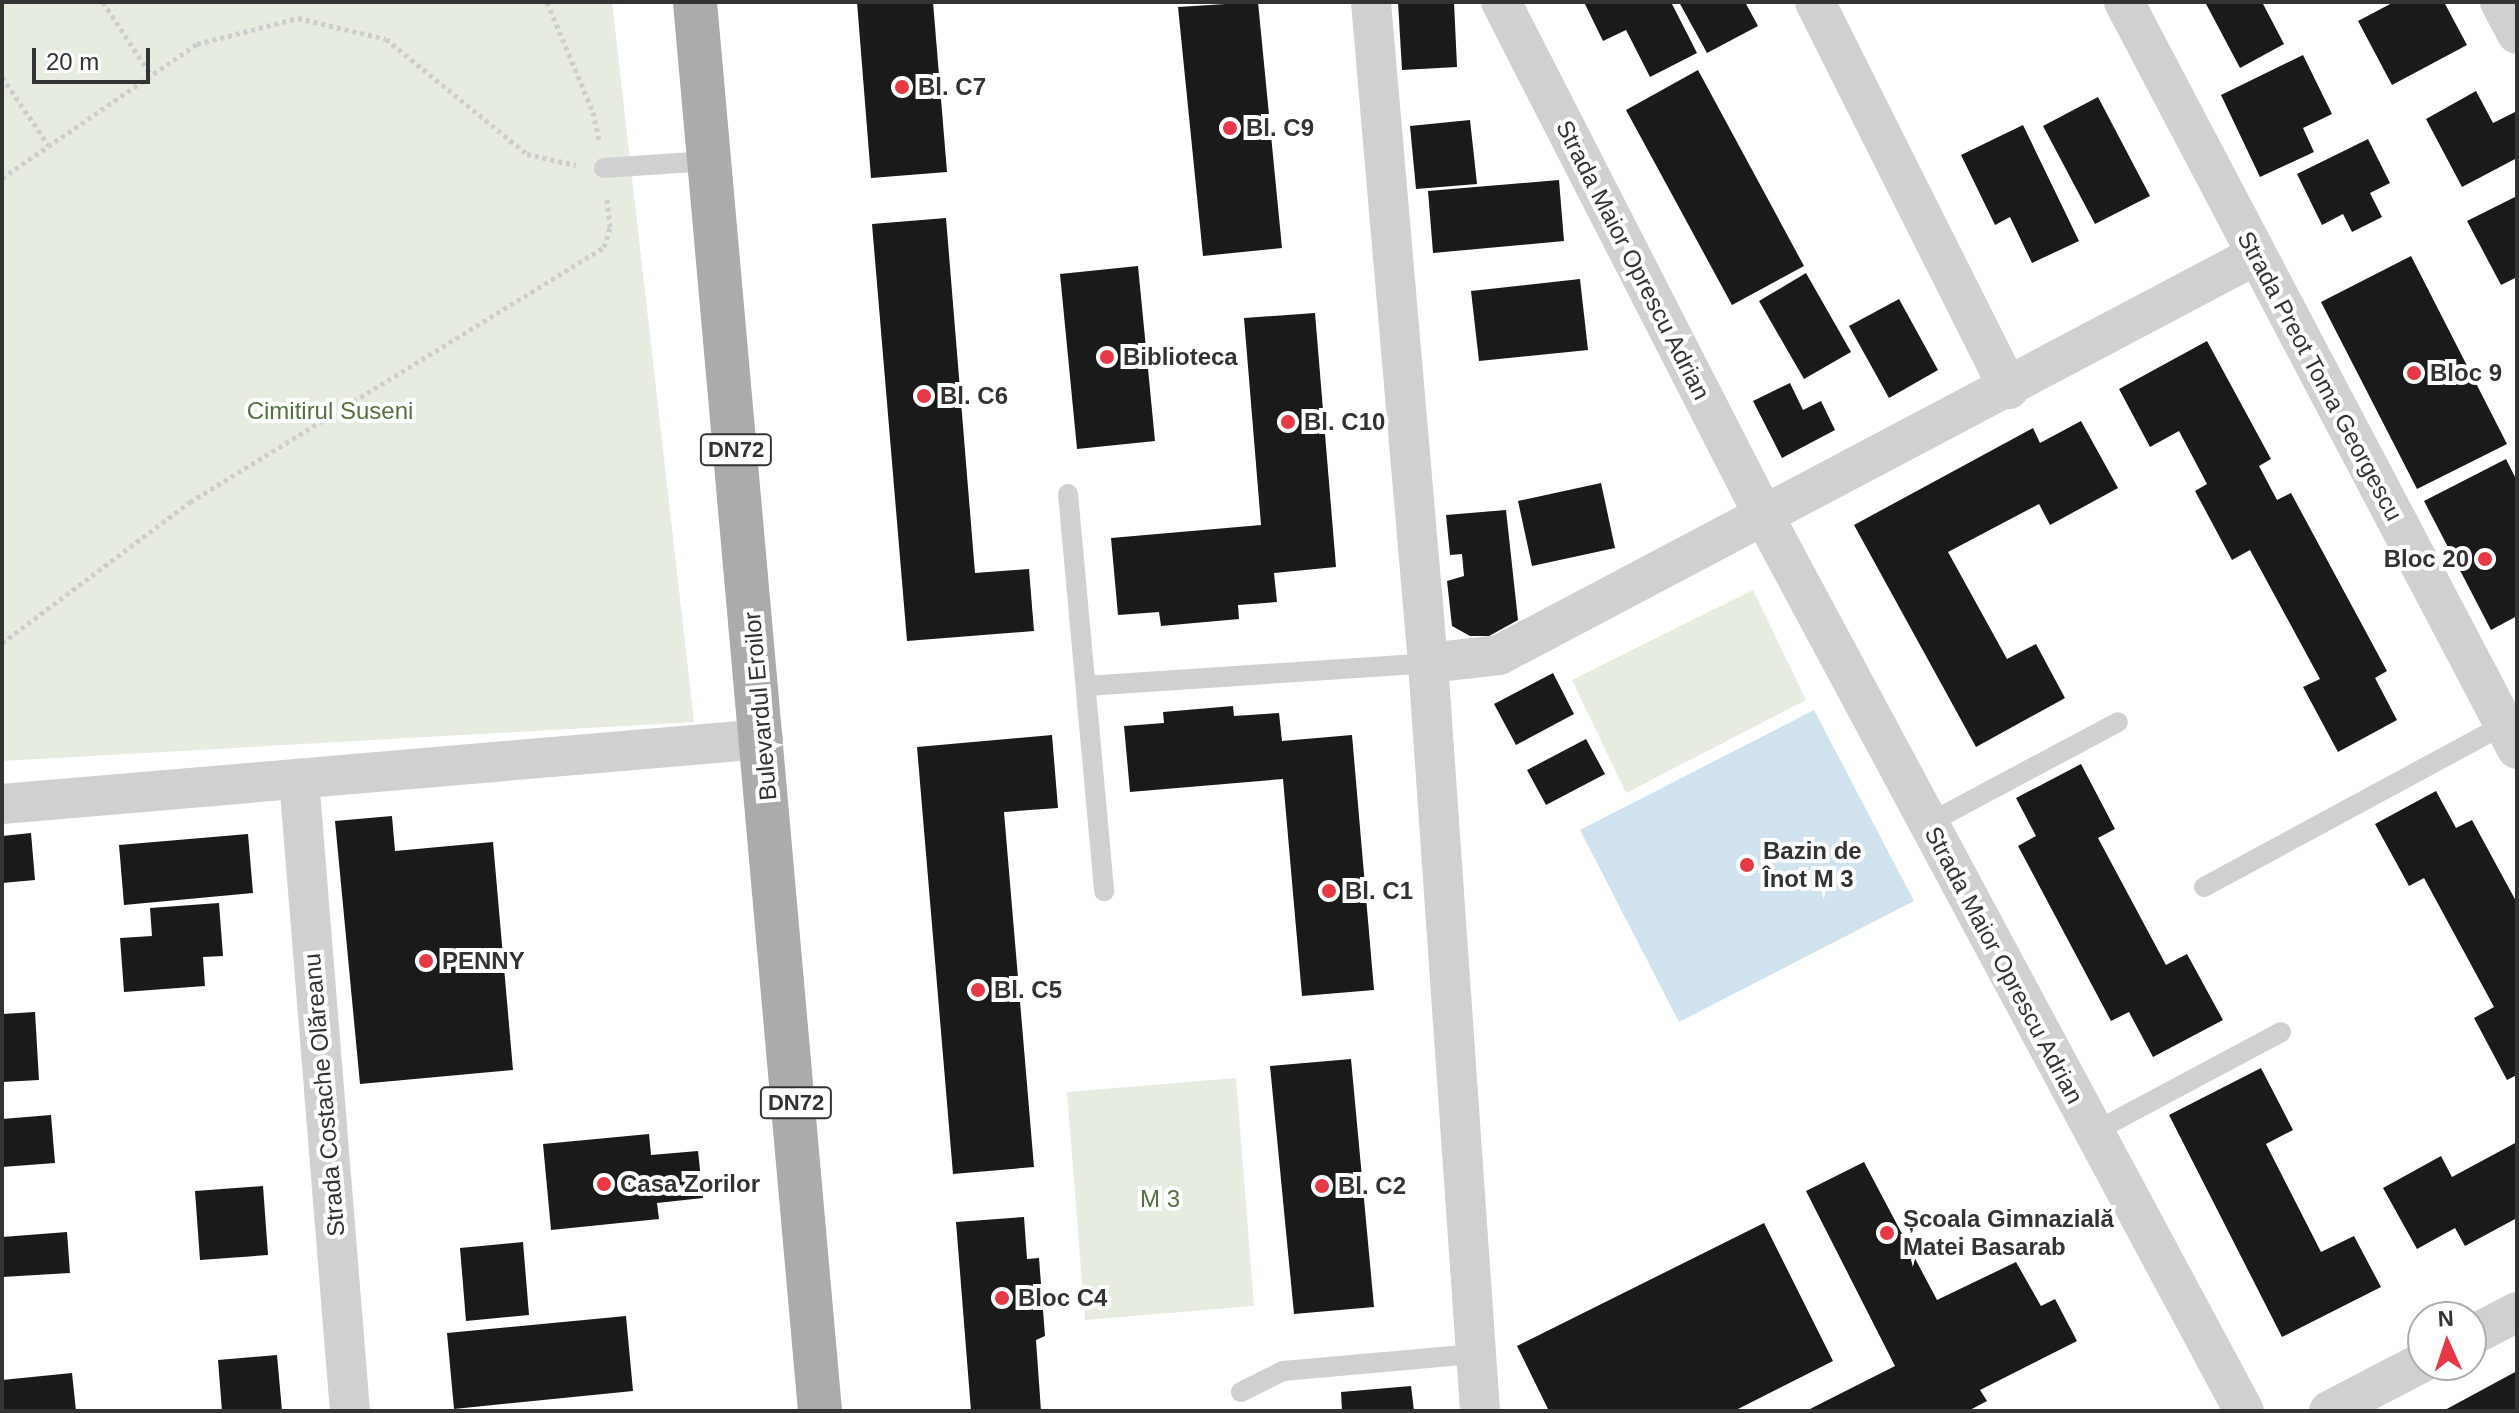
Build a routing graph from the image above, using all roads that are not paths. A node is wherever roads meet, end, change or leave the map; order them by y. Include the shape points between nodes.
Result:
1 (695, 2) edge
2 (1371, 2) edge
3 (1501, 2) edge
4 (1815, 2) edge
5 (2124, 2) edge
6 (2500, 2) edge
7 (2517, 34) edge
8 (708, 161) junction
9 (604, 168) road end
10 (2256, 255) junction
11 (2009, 389) junction
12 (1068, 494) dead end
13 (1765, 518) junction
14 (1428, 663) junction
15 (1086, 686) junction
16 (2118, 722) dead end
17 (2511, 737) edge
18 (763, 739) junction
19 (299, 779) junction
20 (2, 804) edge
21 (1929, 823) junction
22 (2204, 887) dead end
23 (1104, 891) dead end
24 (2281, 1032) dead end
25 (2094, 1132) junction
26 (2517, 1312) edge
27 (2487, 1328) edge
28 (1475, 1354) junction
29 (2407, 1370) edge
30 (1241, 1392) dead end
31 (350, 1411) edge
32 (820, 1411) edge
33 (1480, 1411) edge
34 (2244, 1411) edge
35 (2329, 1411) edge

1 - 8 main road, Bulevardul Eroilor / DN72
2 - 14 street
3 - 13 street, Strada Maior Oprescu Adrian
4 - 11 street
5 - 10 street, Strada Preot Toma Georgescu
6 - 7 street
8 - 9 lane
8 - 18 main road, Bulevardul Eroilor / DN72
10 - 11 street
10 - 17 street, Strada Preot Toma Georgescu
11 - 13 street
12 - 15 lane
13 - 14 street via 1499,655
13 - 21 street, Strada Maior Oprescu Adrian
14 - 15 lane
14 - 28 street
15 - 23 lane
16 - 21 lane
17 - 22 lane
18 - 19 street
18 - 32 main road, Bulevardul Eroilor / DN72
19 - 20 street
19 - 31 street, Strada Costache Olăreanu
21 - 25 street, Strada Maior Oprescu Adrian
24 - 25 lane
25 - 34 street, Strada Maior Oprescu Adrian
26 - 27 street
28 - 30 lane via 1283,1371
28 - 33 street
29 - 35 street

